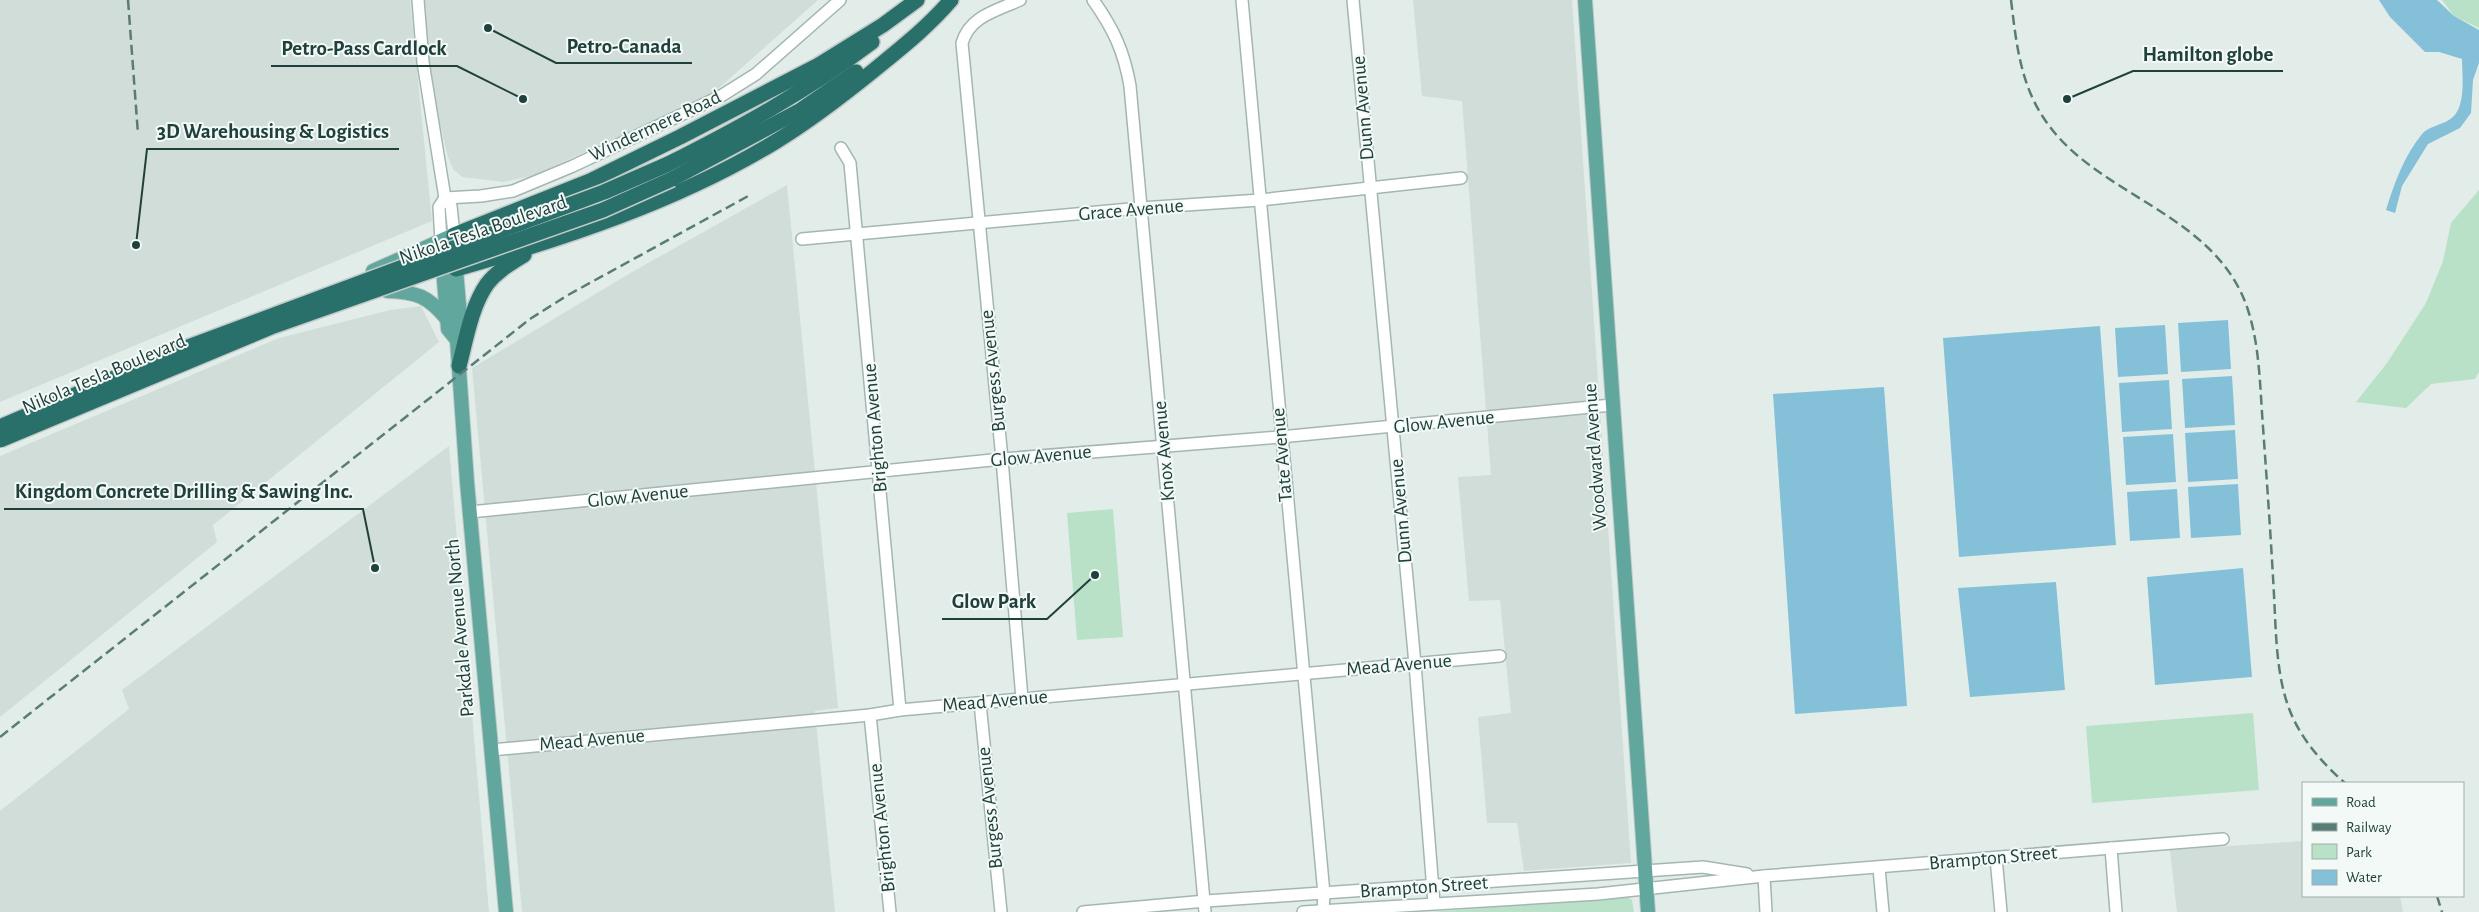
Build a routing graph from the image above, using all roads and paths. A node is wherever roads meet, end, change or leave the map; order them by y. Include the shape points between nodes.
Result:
1 (418, 0) edge
2 (840, 0) edge
3 (917, 0) edge
4 (923, 0) edge
5 (950, 0) edge
6 (1020, 0) edge
7 (1093, 0) edge
8 (1242, 0) edge
9 (1353, 0) edge
10 (1585, 0) edge
11 (841, 148) dead end
12 (1460, 178) dead end
13 (1370, 188) junction
14 (444, 198) junction
15 (1260, 200) junction
16 (1141, 208) junction
17 (519, 210) junction
18 (978, 224) junction
19 (856, 234) junction
20 (448, 238) junction
21 (802, 239) dead end
22 (551, 240) junction
23 (448, 255) junction
24 (450, 271) junction
25 (387, 291) junction
26 (339, 305) junction
27 (305, 309) junction
28 (447, 319) junction
29 (457, 340) junction
30 (459, 366) junction
31 (1612, 405) junction
32 (0, 427) edge
33 (1393, 427) junction
34 (0, 434) edge
35 (1280, 437) junction
36 (0, 440) edge
37 (1164, 447) junction
38 (1002, 459) junction
39 (879, 472) junction
40 (470, 512) junction
41 (1500, 656) dead end
42 (1415, 664) junction
43 (1304, 674) junction
44 (1186, 686) junction
45 (1022, 699) junction
46 (980, 703) junction
47 (900, 710) junction
48 (870, 715) junction
49 (491, 750) junction
50 (2223, 839) dead end
51 (2111, 848) junction
52 (1996, 858) junction
53 (1879, 868) junction
54 (1644, 871) junction
55 (1764, 876) junction
56 (1434, 886) junction
57 (1646, 890) junction
58 (1324, 894) junction
59 (1434, 903) junction
60 (1206, 906) edge
61 (1323, 911) junction
62 (506, 912) edge
63 (890, 912) edge
64 (1001, 912) edge
65 (1083, 912) edge
66 (1303, 912) edge
67 (1648, 912) edge
68 (1766, 912) edge
69 (1883, 912) edge
70 (2001, 912) edge
71 (2116, 912) edge

1 - 14 street
2 - 14 street, Windermere Road via 756,74 721,96 512,191
3 - 17 highway via 883,26 817,66 590,181
4 - 32 highway, Nikola Tesla Boulevard, bridge via 834,71 794,97 666,165 604,192 180,350
5 - 22 highway via 930,24 838,99 775,142 672,195
5 - 36 highway, Nikola Tesla Boulevard, bridge via 842,83 801,110 672,180 603,210 271,327
6 - 18 street, Burgess Avenue via 976,20 966,30 962,43
7 - 16 street, Knox Avenue via 1112,28 1126,59
8 - 15 street, Tate Avenue
9 - 13 street, Dunn Avenue
10 - 31 main road, Woodward Avenue
11 - 19 street, Brighton Avenue via 850,163
12 - 13 street, Grace Avenue
13 - 15 street, Grace Avenue
13 - 33 street, Dunn Avenue
14 - 20 street via 451,206
15 - 16 street, Grace Avenue
15 - 35 street, Tate Avenue
16 - 18 street, Grace Avenue
16 - 37 street, Knox Avenue
17 - 20 highway
17 - 23 highway
18 - 19 street, Grace Avenue
18 - 38 street, Burgess Avenue
19 - 21 street, Grace Avenue
19 - 39 street, Brighton Avenue
20 - 23 main road
20 - 27 main road via 333,289
22 - 24 highway
22 - 30 highway via 500,271 487,285 469,328
23 - 24 highway
23 - 26 main road
24 - 25 main road
24 - 28 main road, Parkdale Avenue North
24 - 29 main road, Parkdale Avenue North via 461,327
25 - 26 main road
25 - 28 main road via 418,294 436,306
26 - 27 main road
27 - 34 main road
28 - 29 main road, Parkdale Avenue North via 448,329
29 - 30 main road, Parkdale Avenue North
30 - 40 main road, Parkdale Avenue North
31 - 33 street, Glow Avenue
31 - 54 main road, Woodward Avenue
33 - 35 street, Glow Avenue
33 - 42 street, Dunn Avenue
35 - 37 street, Glow Avenue
35 - 43 street, Tate Avenue
37 - 38 street, Glow Avenue
37 - 44 street, Knox Avenue
38 - 39 street, Glow Avenue
38 - 45 street, Burgess Avenue
39 - 40 street, Glow Avenue
39 - 47 street, Brighton Avenue
40 - 49 main road, Parkdale Avenue North
41 - 42 street, Mead Avenue
42 - 43 street, Mead Avenue
42 - 56 street, Dunn Avenue
43 - 44 street, Mead Avenue
43 - 58 street, Tate Avenue
44 - 45 street, Mead Avenue
44 - 60 street, Knox Avenue
45 - 46 street, Mead Avenue
46 - 47 street, Mead Avenue
46 - 64 street, Burgess Avenue
47 - 48 street, Mead Avenue
48 - 49 street, Mead Avenue
48 - 63 street, Brighton Avenue
49 - 62 main road, Parkdale Avenue North
50 - 51 street, Brampton Street
51 - 52 street, Brampton Street
51 - 71 street
52 - 53 street, Brampton Street
52 - 70 street
53 - 55 street, Brampton Street
53 - 69 street
54 - 55 street, Brampton Street via 1703,867
54 - 56 street, Brampton Street
54 - 57 main road, Woodward Avenue
55 - 57 street, Brampton Street
55 - 68 street
56 - 58 street, Brampton Street
56 - 59 street, Dunn Avenue
57 - 59 street, Brampton Street
57 - 67 main road, Woodward Avenue
58 - 60 street, Brampton Street
58 - 61 street, Tate Avenue
59 - 61 street, Brampton Street
60 - 65 street, Brampton Street
61 - 66 street, Brampton Street

